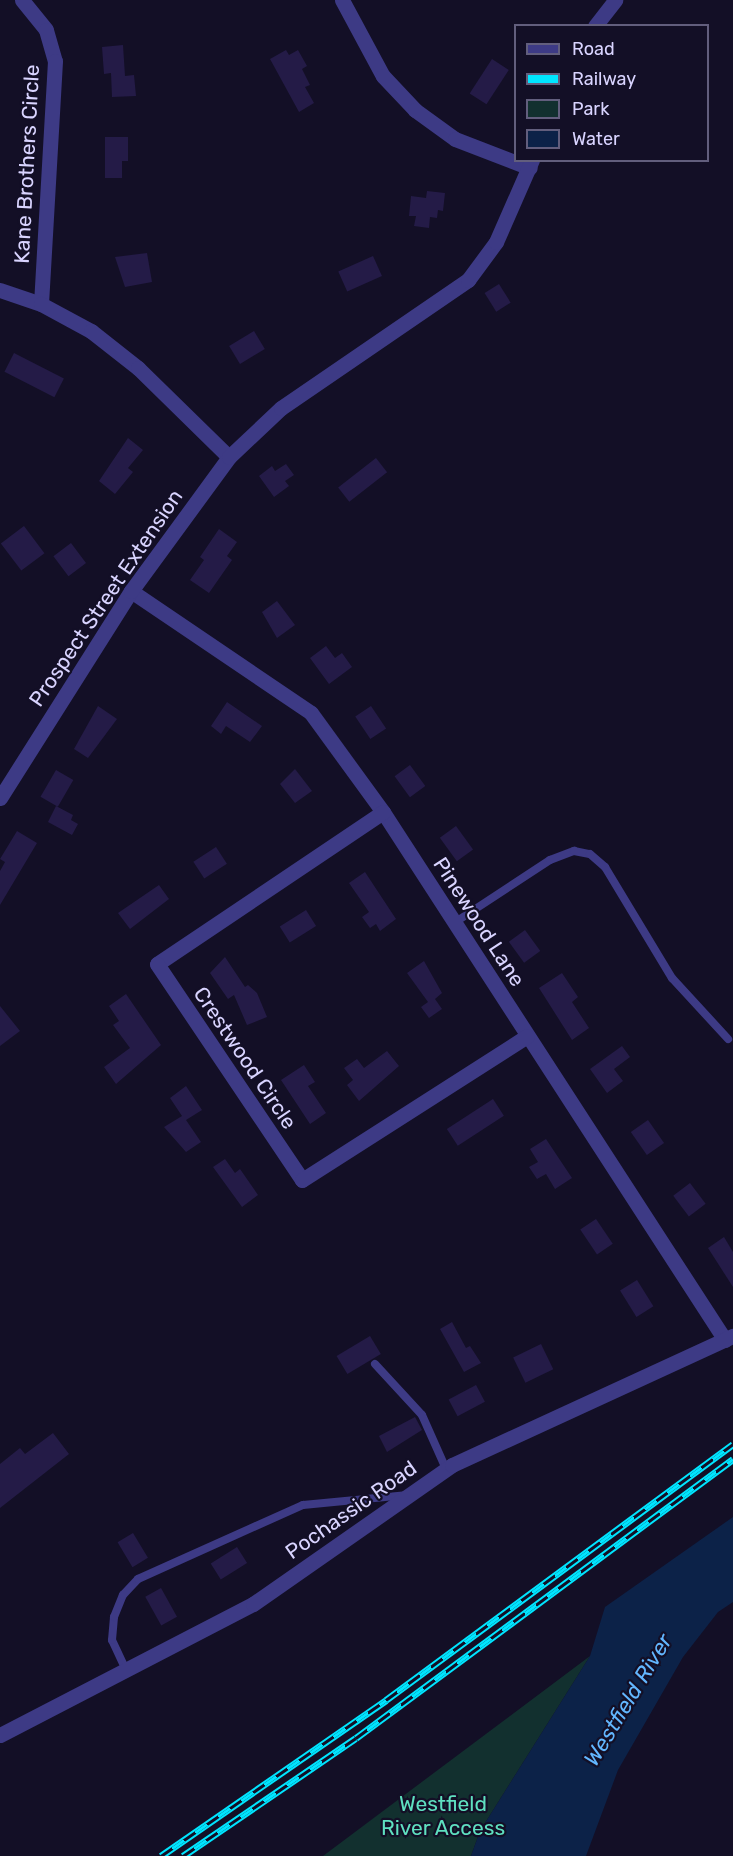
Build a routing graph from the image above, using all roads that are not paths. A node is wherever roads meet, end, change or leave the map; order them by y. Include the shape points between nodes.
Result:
1 (22, 0) edge
2 (342, 0) edge
3 (615, 0) edge
4 (597, 24) edge
5 (514, 158) edge
6 (531, 164) edge
7 (0, 291) edge
8 (41, 304) junction
9 (229, 457) junction
10 (131, 591) junction
11 (0, 798) edge
12 (383, 812) junction
13 (454, 923) junction
14 (527, 1036) junction
15 (728, 1039) dead end
16 (729, 1338) edge
17 (375, 1364) dead end
18 (446, 1470) junction
19 (409, 1495) junction
20 (126, 1670) junction
21 (0, 1735) edge

1 - 8 street, Kane Brothers Circle via 46,30 55,61
2 - 5 street via 383,76 415,110 455,139
3 - 4 street
6 - 9 street, Prospect Street Extension via 496,242 468,280 294,398
7 - 8 street, Kane Brothers Circle
8 - 9 street, Kane Brothers Circle via 67,315 115,349
9 - 10 street, Prospect Street Extension
10 - 11 street, Prospect Street Extension
10 - 12 street, Pinewood Lane via 311,713
12 - 13 street, Pinewood Lane
12 - 14 street, Crestwood Circle via 157,964 302,1180
13 - 14 street, Pinewood Lane
13 - 15 lane via 550,860 574,851 591,854 605,867 672,978
14 - 16 street, Pinewood Lane
16 - 18 street, Pochassic Road
17 - 18 lane via 417,1407
18 - 19 street, Pochassic Road
19 - 20 street, Pochassic Road via 253,1604
19 - 20 lane via 303,1505 138,1579 123,1595 114,1617 112,1640
20 - 21 street, Pochassic Road

